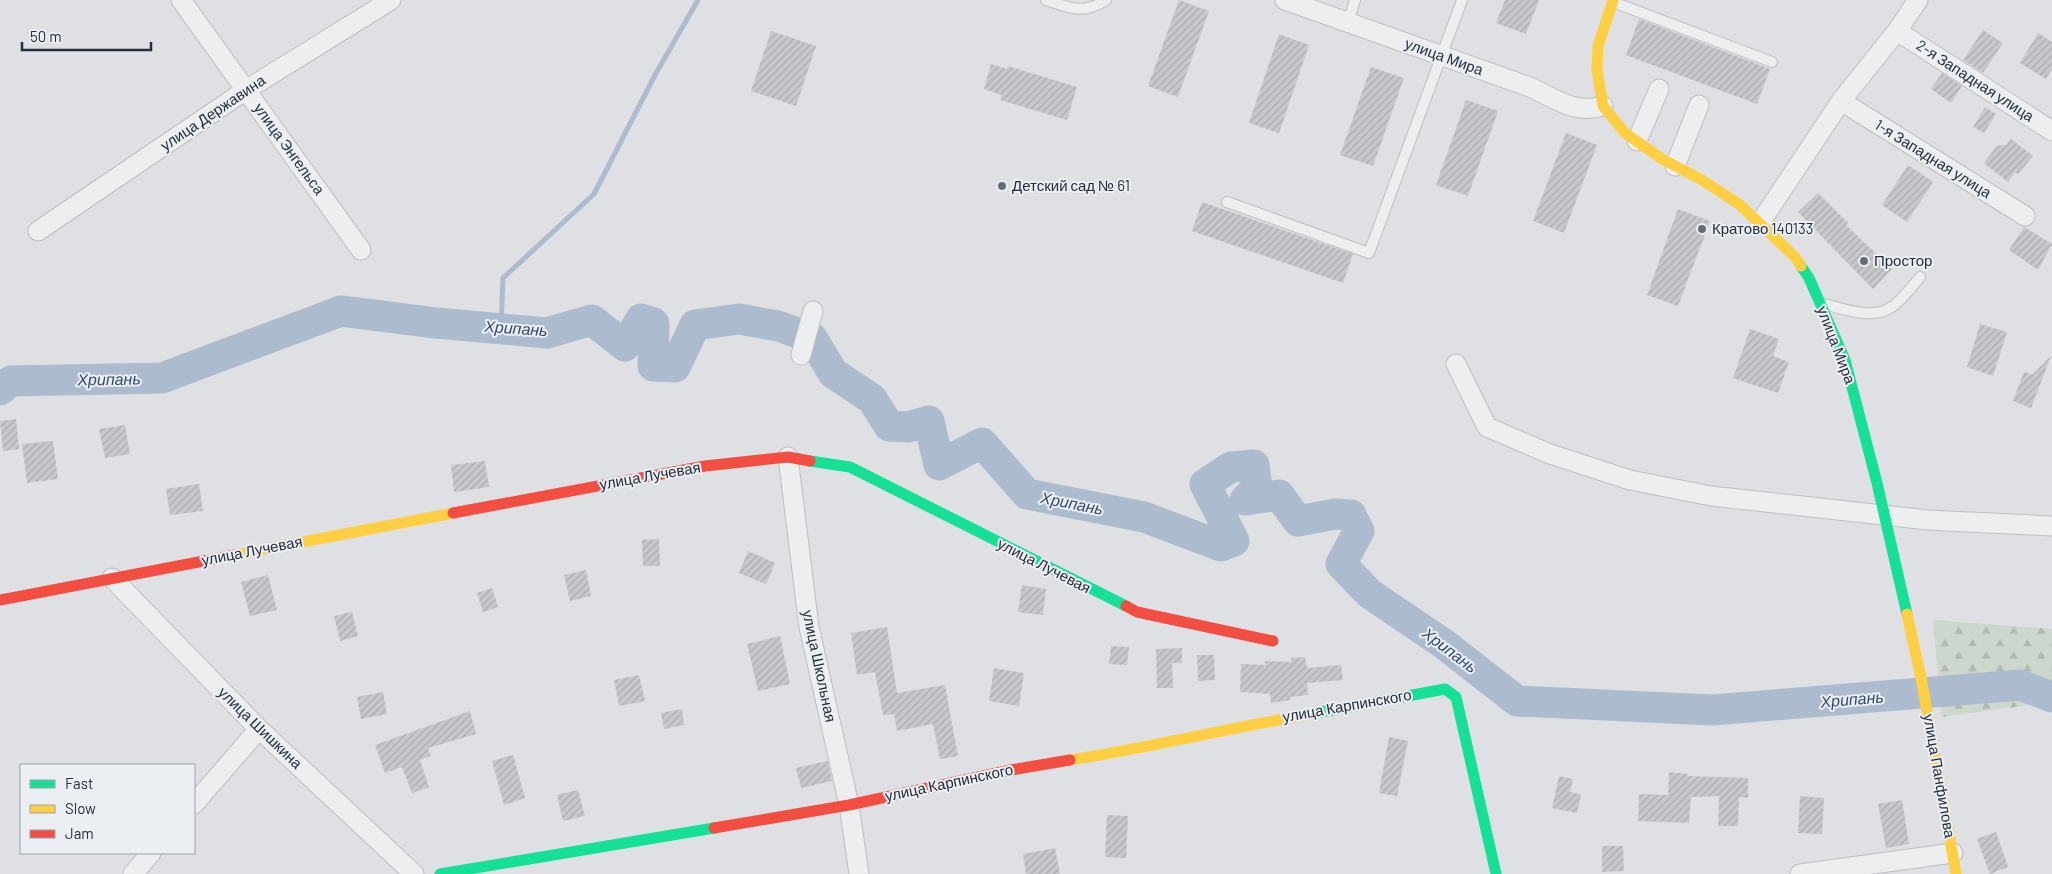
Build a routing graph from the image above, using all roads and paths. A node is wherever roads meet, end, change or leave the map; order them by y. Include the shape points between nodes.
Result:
1 (181, 0) edge
2 (392, 0) edge
3 (1046, 0) edge
4 (1106, 0) edge
5 (1285, 0) edge
6 (1356, 0) edge
7 (1462, 0) edge
8 (1918, 0) edge
9 (1613, 1) edge
10 (1348, 22) junction
11 (1897, 31) junction
12 (1442, 56) junction
13 (1772, 62) dead end
14 (1660, 89) dead end
15 (246, 90) junction
16 (1841, 101) junction
17 (1699, 105) dead end
18 (1603, 106) junction
19 (2052, 131) edge
20 (1637, 142) junction
21 (1675, 166) junction
22 (1227, 202) dead end
23 (2025, 216) dead end
24 (1760, 223) junction
25 (38, 231) dead end
26 (361, 250) dead end
27 (1920, 277) dead end
28 (1820, 304) junction
29 (813, 311) dead end
30 (801, 355) dead end
31 (1456, 364) dead end
32 (788, 457) junction
33 (1884, 514) junction
34 (2052, 526) edge
35 (112, 578) junction
36 (0, 600) edge
37 (1273, 642) dead end
38 (1921, 678) joint
39 (259, 729) junction
40 (195, 803) edge
41 (849, 805) junction
42 (1953, 853) junction
43 (150, 854) edge
44 (133, 874) edge
45 (414, 874) edge
46 (440, 874) edge
47 (859, 874) edge
48 (1496, 874) edge
49 (1800, 874) edge
50 (1956, 874) edge

1 - 15 street, улица Энгельса
2 - 15 street, улица Державина
3 - 4 lane via 1075,10 1093,7
5 - 10 street, улица Мира
6 - 10 lane
7 - 12 lane
8 - 11 street
9 - 13 lane
9 - 18 street via 1598,46 1597,70
10 - 12 street, улица Мира
11 - 16 street
11 - 19 street, 2-я Западная улица
12 - 18 street, улица Мира via 1530,87 1566,105 1590,110
12 - 22 lane via 1369,253
14 - 20 street
15 - 25 street, улица Державина
15 - 26 street, улица Энгельса
16 - 23 street, 1-я Западная улица
16 - 24 street
17 - 21 street
18 - 20 street, улица Мира
20 - 21 street, улица Мира
21 - 24 street, улица Мира via 1739,204
24 - 28 street, улица Мира via 1795,257
27 - 28 lane via 1892,307 1876,313
28 - 33 street, улица Мира via 1845,360
29 - 30 street
31 - 33 street via 1487,427 1550,454 1630,480 1711,496
32 - 35 street, улица Лучевая via 705,466
32 - 37 street, улица Лучевая via 850,467 1137,612
32 - 41 street, улица Школьная via 809,627
33 - 34 street via 1928,520
33 - 38 street, улица Мира
35 - 36 street, улица Лучевая
35 - 39 street, улица Шишкина
38 - 42 street, улица Панфилова
39 - 40 street
39 - 45 street, улица Шишкина
41 - 46 street, улица Карпинского
41 - 47 street, улица Школьная
41 - 48 street, улица Карпинского via 1011,770 1149,747 1227,728 1445,689 1456,697
42 - 49 street
42 - 50 street, улица Панфилова
43 - 44 street

